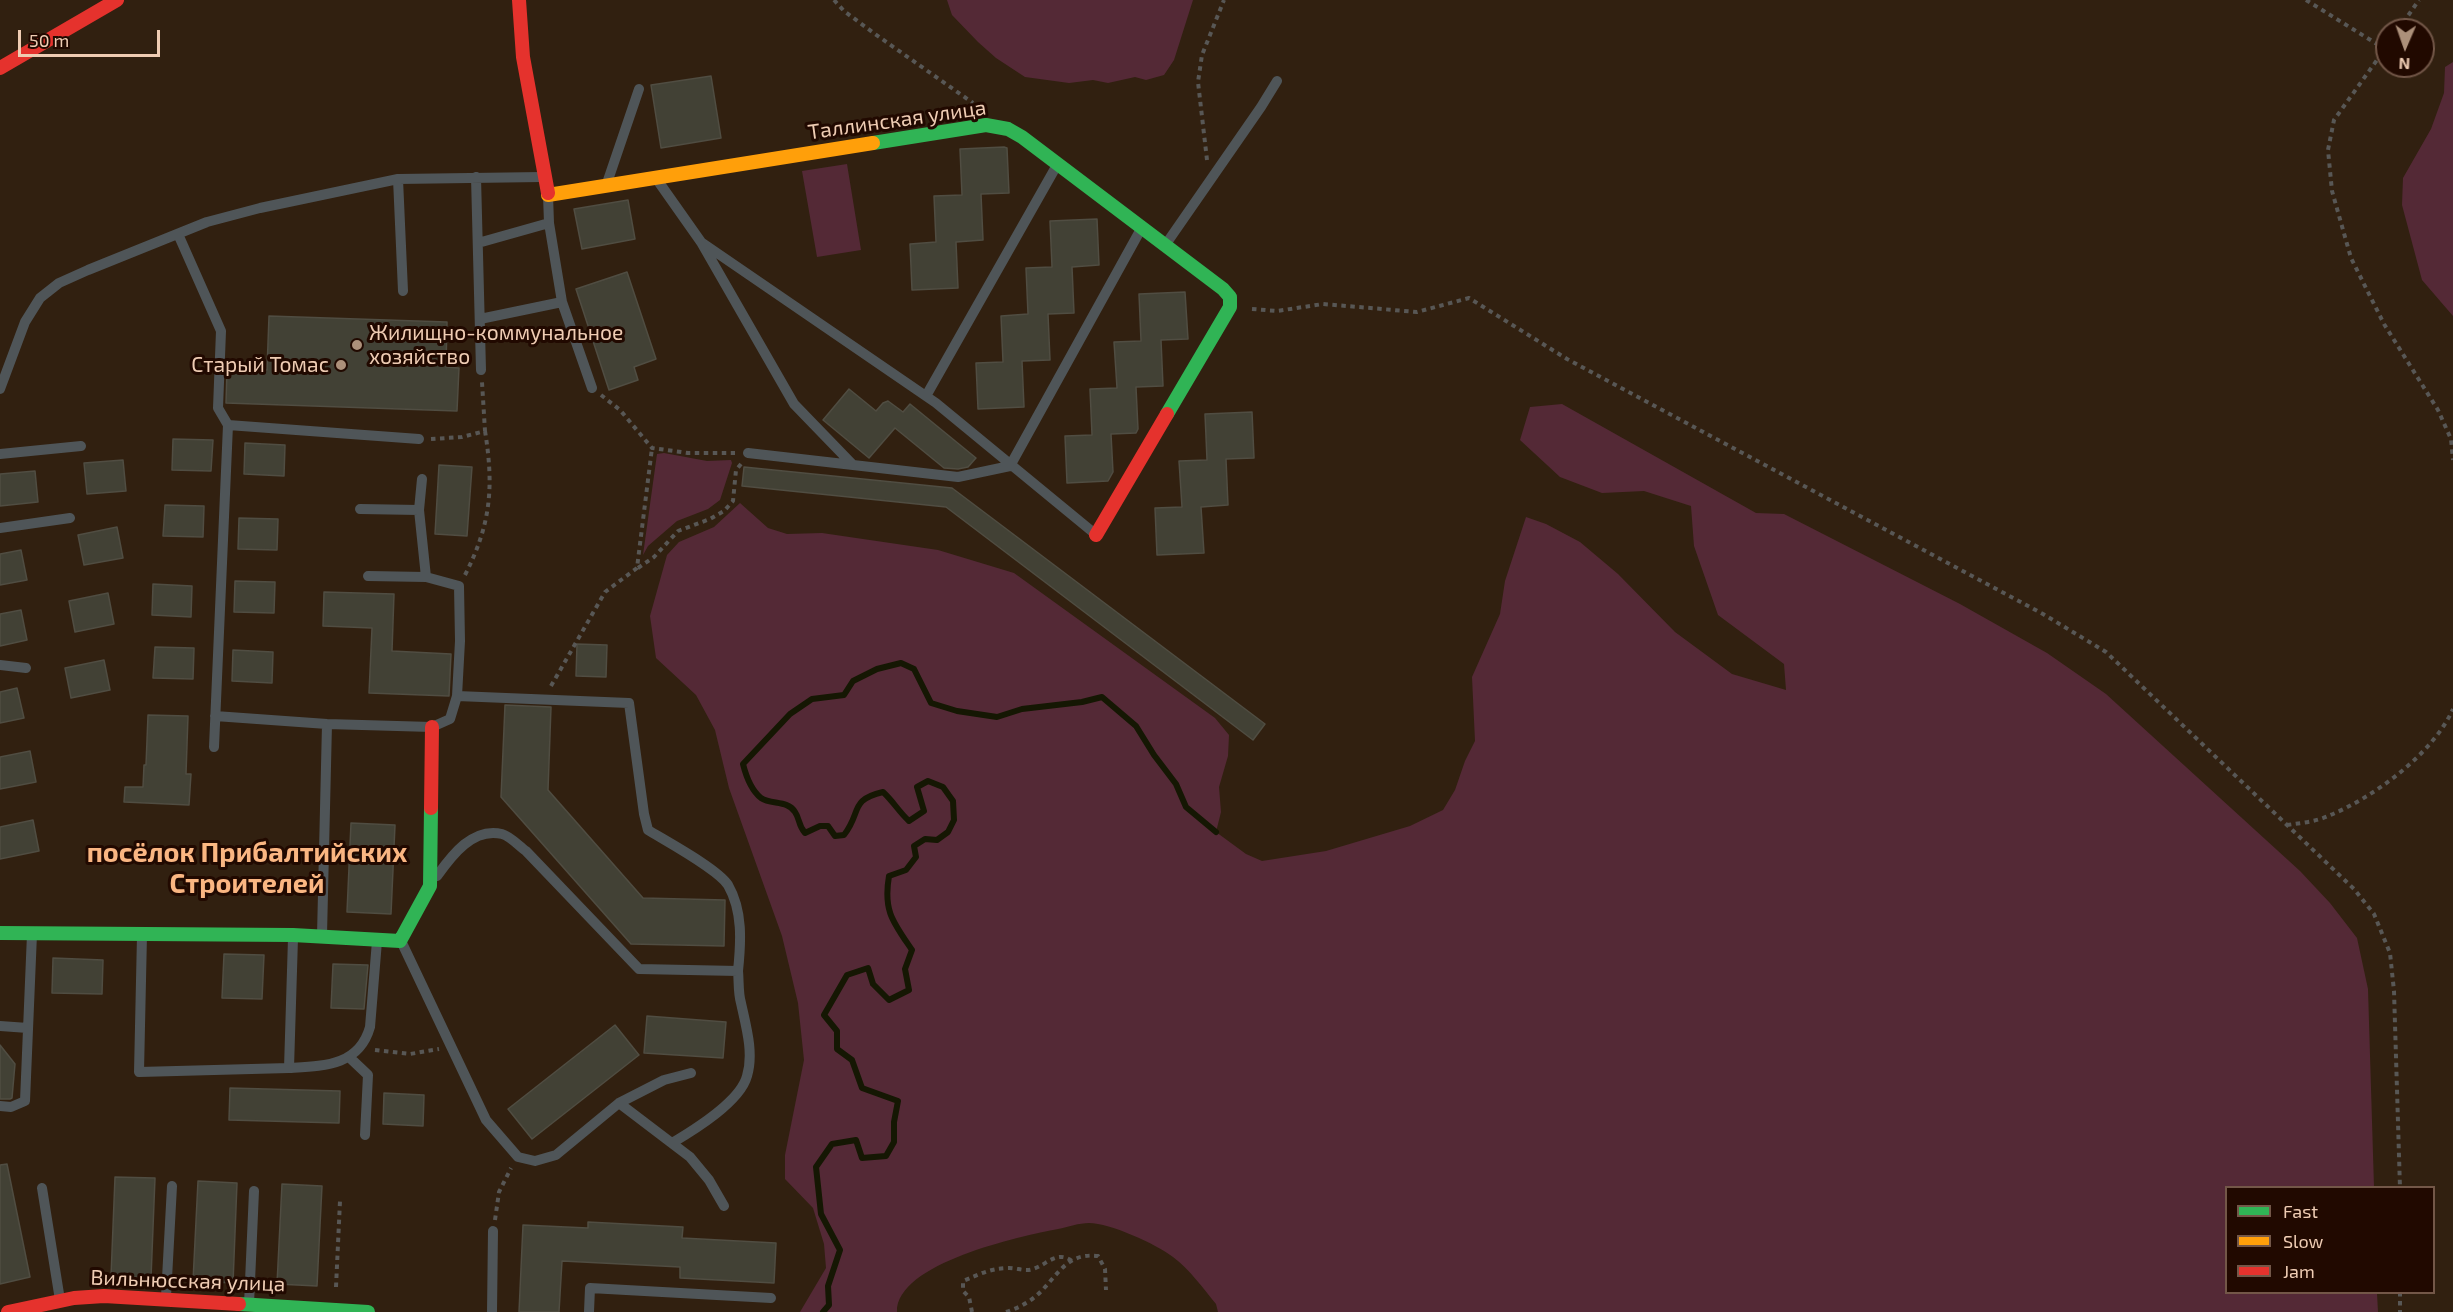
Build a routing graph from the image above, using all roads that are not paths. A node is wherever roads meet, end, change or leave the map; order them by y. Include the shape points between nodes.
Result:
1 (117, 0) edge
2 (519, 0) edge
3 (0, 68) edge
4 (1277, 81) dead end
5 (639, 89) dead end
6 (1057, 164) junction
7 (654, 176) junction
8 (476, 177) junction
9 (543, 177) junction
10 (398, 179) junction
11 (607, 184) junction
12 (548, 195) junction
13 (549, 223) junction
14 (1142, 226) junction
15 (178, 234) junction
16 (701, 242) junction
17 (478, 243) junction
18 (1166, 244) junction
19 (403, 291) dead end
20 (562, 302) junction
21 (480, 319) junction
22 (481, 370) road end
23 (0, 388) edge
24 (592, 388) road end
25 (927, 396) junction
26 (228, 425) junction
27 (419, 439) road end
28 (81, 446) dead end
29 (748, 453) road end
30 (0, 454) edge
31 (853, 465) junction
32 (1011, 466) junction
33 (422, 479) dead end
34 (360, 509) dead end
35 (419, 510) junction
36 (70, 518) dead end
37 (0, 528) edge
38 (1096, 535) joint
39 (368, 576) dead end
40 (426, 577) junction
41 (0, 665) edge
42 (26, 669) dead end
43 (457, 696) junction
44 (215, 716) junction
45 (327, 724) junction
46 (432, 727) junction
47 (214, 747) dead end
48 (430, 886) junction
49 (142, 932) junction
50 (0, 933) edge
51 (32, 933) junction
52 (293, 934) junction
53 (322, 935) junction
54 (377, 939) junction
55 (400, 940) junction
56 (738, 971) junction
57 (0, 1026) edge
58 (28, 1028) junction
59 (349, 1057) junction
60 (289, 1068) junction
61 (691, 1072) dead end
62 (620, 1103) junction
63 (0, 1106) edge
64 (365, 1135) dead end
65 (672, 1143) junction
66 (172, 1186) dead end
67 (42, 1188) dead end
68 (254, 1191) dead end
69 (724, 1206) dead end
70 (493, 1231) road end
71 (121, 1297) junction
72 (771, 1299) dead end
73 (60, 1300) junction
74 (166, 1300) junction
75 (249, 1304) junction
76 (313, 1310) edge
77 (9, 1312) edge
78 (122, 1312) edge
79 (368, 1312) edge
80 (492, 1312) edge
81 (589, 1312) edge

1 - 3 street
2 - 9 street via 523,57
4 - 18 lane
5 - 11 lane
6 - 7 street, Таллинская улица via 1008,129 986,125
6 - 14 street, Таллинская улица
6 - 25 lane
7 - 11 street, Таллинская улица
7 - 16 lane
8 - 9 lane
8 - 10 lane
8 - 17 lane
9 - 12 street
10 - 15 lane via 260,208
10 - 19 lane
11 - 12 street, Таллинская улица
12 - 13 lane
13 - 17 lane
13 - 20 lane
14 - 18 street, Таллинская улица
14 - 32 lane
15 - 23 lane via 68,279 40,298 25,322
15 - 26 lane via 221,331 218,408
16 - 25 lane
16 - 31 lane via 794,404
17 - 21 lane
18 - 38 street, Таллинская улица via 1223,289 1230,297 1230,307
20 - 21 lane
20 - 24 lane
21 - 22 lane
25 - 32 lane
26 - 27 lane
26 - 44 lane
28 - 30 lane
29 - 31 lane
31 - 32 lane via 958,477
32 - 38 lane
33 - 35 lane
34 - 35 lane
35 - 40 lane
36 - 37 lane
39 - 40 lane
40 - 43 lane via 459,586
41 - 42 lane
43 - 46 lane via 450,719
43 - 56 lane via 629,703 648,830 727,883 741,938
44 - 45 lane
44 - 47 lane
45 - 46 lane
45 - 53 lane
46 - 48 street
48 - 55 street
48 - 56 lane via 467,841 485,832 504,834 526,851 639,969
49 - 51 street
49 - 52 street
49 - 60 lane via 139,1072
50 - 51 street
51 - 58 lane
52 - 53 street
52 - 60 lane
53 - 54 street
54 - 55 street
54 - 59 lane via 370,1026 367,1038
55 - 62 lane via 486,1120 518,1157 535,1161 556,1155
56 - 65 lane via 749,1050 747,1078 710,1120
57 - 58 lane
58 - 63 lane via 25,1101 11,1107
59 - 60 lane via 334,1063
59 - 64 lane via 368,1076
61 - 62 lane via 664,1080
62 - 65 lane
65 - 69 lane via 709,1180
66 - 74 lane
67 - 73 lane
68 - 75 lane
70 - 80 lane
71 - 73 street, Вильнюсская улица
71 - 74 street, Вильнюсская улица
71 - 78 lane
72 - 81 lane via 590,1288
73 - 77 street, Вильнюсская улица
74 - 75 street, Вильнюсская улица
75 - 76 street, Вильнюсская улица
76 - 79 street, Вильнюсская улица

